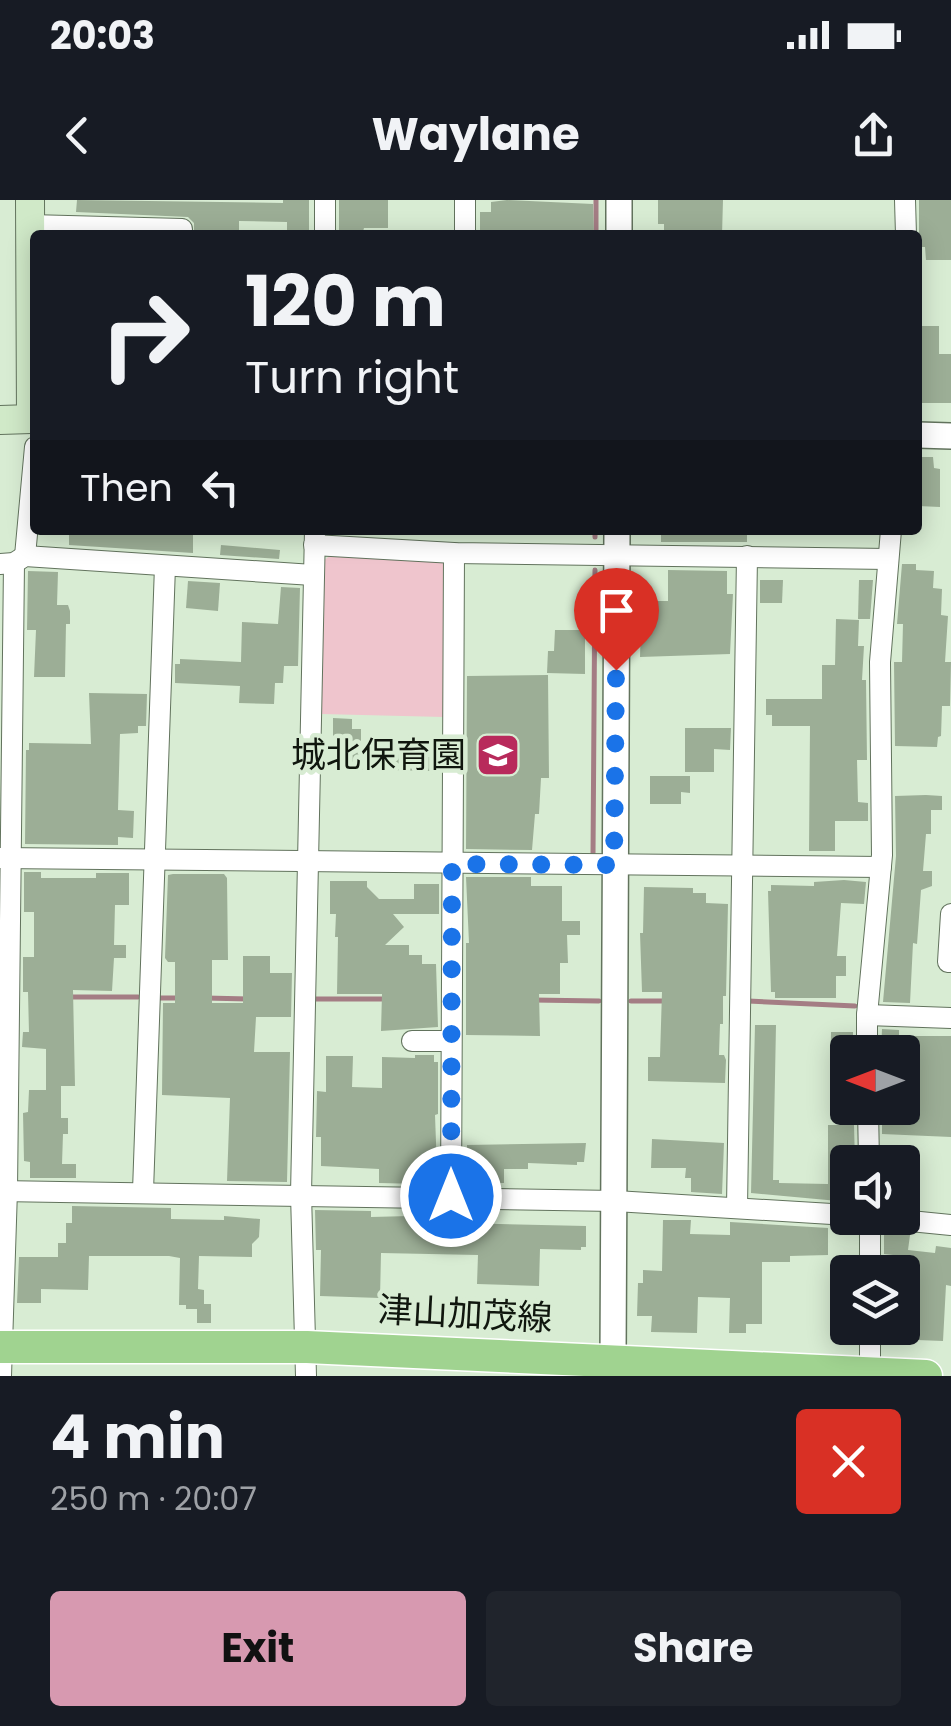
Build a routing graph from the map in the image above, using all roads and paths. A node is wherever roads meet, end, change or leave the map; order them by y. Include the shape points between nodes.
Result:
1 (325, 200) edge
2 (465, 200) edge
3 (619, 200) edge
4 (905, 200) edge
5 (30, 212) edge
6 (182, 229) dead end
7 (325, 230) edge
8 (465, 230) edge
9 (619, 230) edge
10 (906, 230) edge
11 (0, 420) edge
12 (30, 430) edge
13 (922, 436) edge
14 (951, 436) edge
15 (30, 456) edge
16 (891, 535) edge
17 (315, 538) edge
18 (617, 542) edge
19 (454, 552) junction
20 (747, 556) junction
21 (888, 559) junction
22 (13, 561) edge
23 (166, 566) junction
24 (313, 575) junction
25 (6, 712) edge
26 (5, 858) edge
27 (156, 860) junction
28 (307, 862) junction
29 (452, 864) junction
30 (614, 865) junction
31 (744, 866) junction
32 (881, 867) junction
33 (951, 914) edge
34 (951, 962) edge
35 (867, 1015) junction
36 (951, 1018) edge
37 (867, 1035) edge
38 (412, 1041) dead end
39 (452, 1041) junction
40 (3, 1190) edge
41 (143, 1190) junction
42 (301, 1194) junction
43 (451, 1196) junction
44 (614, 1200) junction
45 (737, 1208) junction
46 (830, 1214) edge
47 (920, 1222) edge
48 (951, 1225) edge
49 (870, 1345) edge
50 (1, 1356) edge
51 (306, 1362) edge
52 (604, 1366) edge
53 (870, 1375) edge
54 (926, 1376) edge

1 - 7 street
2 - 8 street
3 - 9 street
4 - 10 street
5 - 6 street
11 - 12 main road
13 - 14 street
15 - 22 street
16 - 21 street
17 - 19 street
17 - 24 street
18 - 19 street
18 - 20 street
18 - 30 street
19 - 29 street
20 - 21 street
20 - 31 street
21 - 32 street via 880,662
22 - 23 street
22 - 25 street
23 - 24 street
23 - 27 street
24 - 28 street
25 - 26 street
26 - 27 street
26 - 40 street
27 - 28 street
27 - 41 street
28 - 29 street
28 - 42 street
29 - 30 street
29 - 39 street
30 - 31 street
30 - 44 street
31 - 32 street
31 - 45 street
32 - 35 street
33 - 34 street
35 - 36 street
35 - 37 street
38 - 39 street
39 - 43 street
40 - 41 street
40 - 50 street
41 - 42 street
42 - 43 street
42 - 51 street
43 - 44 street
44 - 45 street
44 - 52 street
45 - 46 street
47 - 48 street
49 - 53 street
50 - 51 main road, 津山加茂線
51 - 52 main road, 津山加茂線
52 - 53 main road, 津山加茂線
53 - 54 main road, 津山加茂線

